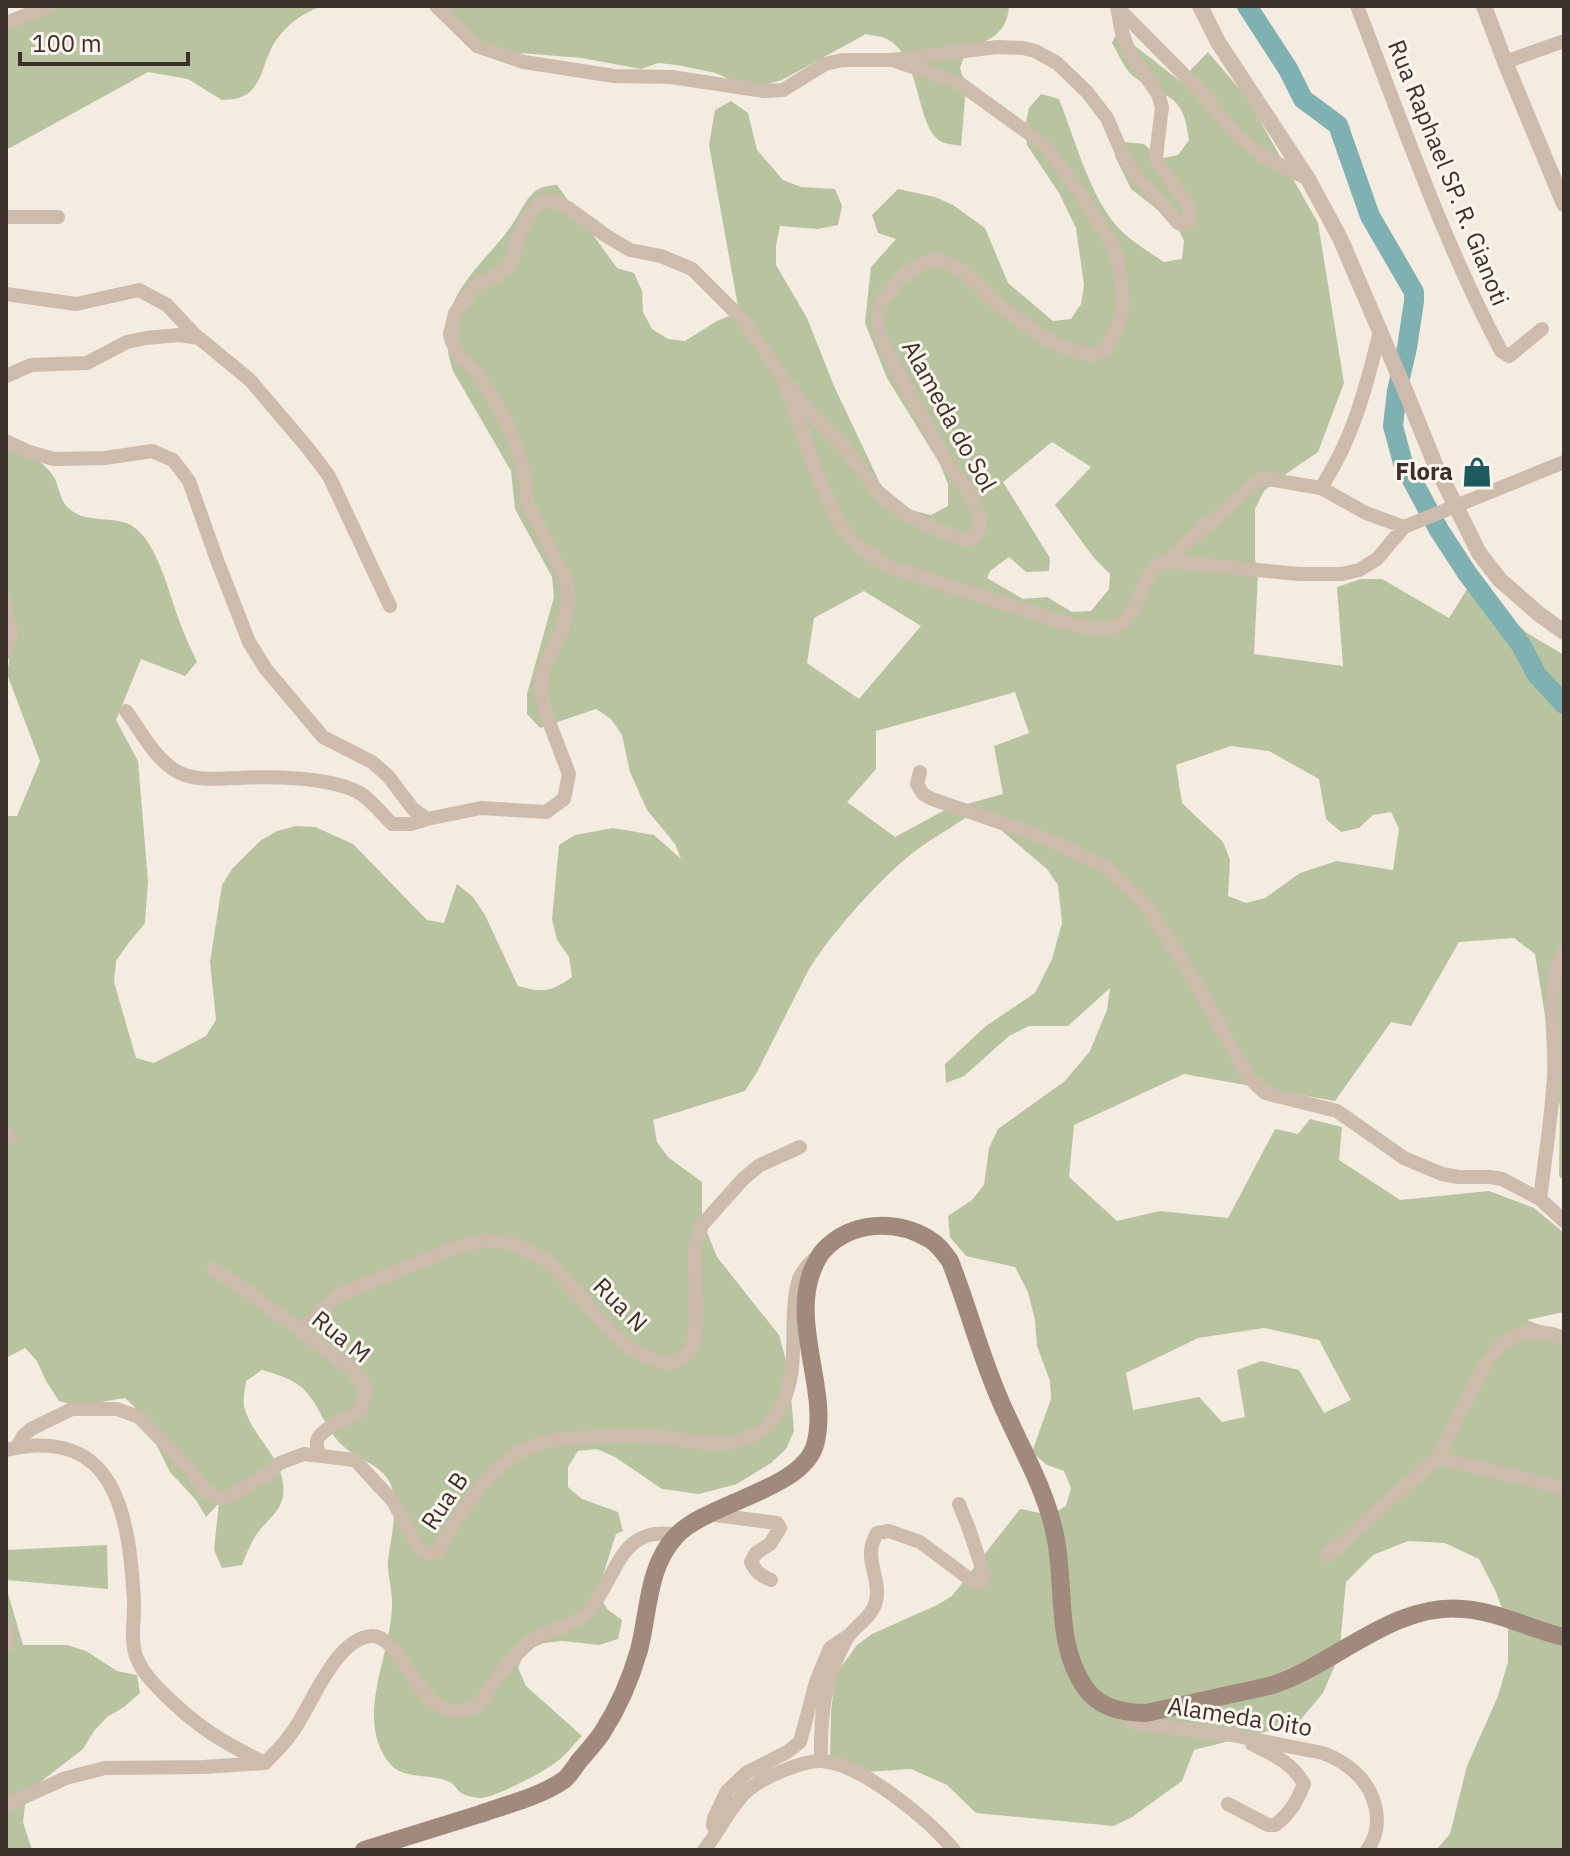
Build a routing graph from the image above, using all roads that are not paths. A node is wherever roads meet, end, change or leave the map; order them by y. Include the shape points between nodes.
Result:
1 (49, 6) edge
2 (436, 6) edge
3 (1200, 6) edge
4 (1357, 6) edge
5 (1484, 6) edge
6 (1118, 7) edge
7 (6, 23) edge
8 (1564, 41) edge
9 (892, 60) junction
10 (1505, 62) junction
11 (1308, 179) junction
12 (1564, 204) edge
13 (6, 217) edge
14 (58, 217) dead end
15 (6, 294) edge
16 (1542, 329) dead end
17 (1380, 331) junction
18 (199, 338) junction
19 (6, 376) edge
20 (782, 376) junction
21 (6, 441) edge
22 (1564, 462) edge
23 (1321, 488) junction
24 (1451, 508) junction
25 (1408, 525) junction
26 (1166, 561) junction
27 (6, 605) edge
28 (390, 606) dead end
29 (1560, 624) edge
30 (6, 653) edge
31 (126, 711) dead end
32 (920, 772) dead end
33 (427, 819) junction
34 (1564, 951) edge
35 (800, 1147) dead end
36 (1540, 1199) junction
37 (1564, 1221) edge
38 (822, 1252) junction
39 (213, 1269) dead end
40 (300, 1332) junction
41 (1564, 1338) edge
42 (11, 1449) edge
43 (319, 1454) junction
44 (1437, 1458) junction
45 (1564, 1488) edge
46 (959, 1504) dead end
47 (706, 1514) junction
48 (677, 1535) junction
49 (1327, 1556) dead end
50 (771, 1580) dead end
51 (6, 1629) edge
52 (848, 1636) junction
53 (1564, 1637) edge
54 (6, 1646) edge
55 (1125, 1713) junction
56 (1232, 1735) junction
57 (821, 1761) junction
58 (265, 1763) junction
59 (1228, 1804) dead end
60 (6, 1805) edge
61 (707, 1846) edge
62 (364, 1850) edge
63 (954, 1850) edge
64 (1367, 1850) edge

1 - 7 street
2 - 9 street via 477,46 524,62 614,76 783,90 825,64
3 - 11 street
4 - 16 street, Rua Raphael SP. R. Gianoti via 1450,247 1501,351 1509,356
5 - 10 street
6 - 9 street via 1130,54 1162,107 1156,157 1189,206 1190,221 1185,225 1132,170 1107,118 1057,63 1035,51 997,47
6 - 11 street via 1238,136
8 - 10 street
9 - 20 street, Alameda do Sol via 959,83 1045,145 1111,243 1119,263 1123,306 1118,327 1105,350 1093,355 1077,352 1052,343 998,305 964,271 931,260 912,269 883,299 877,320 882,340 945,459 974,500 979,531 966,540 905,514 878,492
10 - 12 street
11 - 17 street
13 - 14 street
15 - 18 street via 76,304 139,290 167,305
17 - 23 street via 1356,416
17 - 24 street
18 - 19 street via 146,338 87,363 31,365
18 - 28 street via 250,380 329,476
20 - 26 street via 839,523 855,543 887,566 1056,620 1108,629 1124,622 1147,578
20 - 33 street via 744,321 692,269 630,250 551,200 539,204 526,219 509,265 466,298 450,334 507,423 527,502 565,578 568,605 541,686 569,774 564,799 546,812 481,808
21 - 33 street via 54,459 152,451 173,460 189,481 249,642 265,668 323,737 372,762
22 - 24 street
23 - 25 street via 1366,513
23 - 26 street via 1261,478
24 - 25 street
24 - 29 street via 1500,580
25 - 26 street via 1377,559 1342,574
27 - 30 street via 11,634
31 - 33 street via 158,755 185,774 212,780 272,777 329,783 358,792 392,824
32 - 36 street via 917,784 923,794 1045,838 1104,866 1146,904 1248,1077 1265,1093 1337,1111 1404,1158 1442,1174 1502,1179
34 - 36 street via 1553,999 1554,1071
35 - 40 street, Rua N via 760,1165 702,1225 695,1247 694,1343 679,1360 657,1361 633,1350 549,1262 511,1243 483,1240 339,1295
36 - 37 street
38 - 43 street, Rua B via 797,1284 792,1367 784,1402 767,1428 744,1441 713,1444 633,1434 541,1443 486,1479 438,1552 426,1553 393,1501 355,1460
38 - 47 main road via 809,1281 806,1306 818,1413 814,1448 784,1479
38 - 55 main road via 841,1235 886,1225 930,1239 950,1261 997,1394 1047,1506 1056,1536 1071,1663 1087,1691
39 - 40 street, Rua M
40 - 43 street, Rua M via 348,1366 366,1388 360,1411 318,1438
41 - 44 street via 1533,1331 1502,1343 1484,1366
42 - 43 street, Rua B via 31,1429 72,1409 117,1409 139,1417 217,1498 231,1496 280,1463
42 - 58 street via 55,1446 91,1460 104,1474 127,1531 137,1660 188,1717
44 - 45 street
44 - 49 street
46 - 52 street via 984,1574 980,1583 920,1542 889,1531 877,1533 871,1547 876,1603
47 - 48 main road
47 - 50 street via 777,1523 780,1528 770,1544 751,1562
48 - 58 street via 658,1533 633,1543 588,1611 533,1640 509,1661 477,1706 457,1712 443,1709 385,1640 372,1636 354,1642 341,1652 293,1732
48 - 62 main road via 656,1568 634,1668 602,1732 566,1778 528,1798
51 - 54 street
52 - 57 street via 830,1672 823,1702
52 - 61 street via 830,1648 800,1742 746,1773 727,1791
53 - 55 main road via 1464,1608 1438,1609 1380,1630 1288,1680 1164,1710
55 - 56 street, Alameda Oito via 1139,1724
56 - 59 street via 1280,1758 1304,1784 1296,1803 1275,1825
56 - 64 street, Alameda Oito via 1323,1753 1355,1771 1370,1789 1376,1809 1377,1825
57 - 61 street via 760,1780
57 - 63 street via 847,1768 904,1802
58 - 60 street via 105,1768 66,1778

